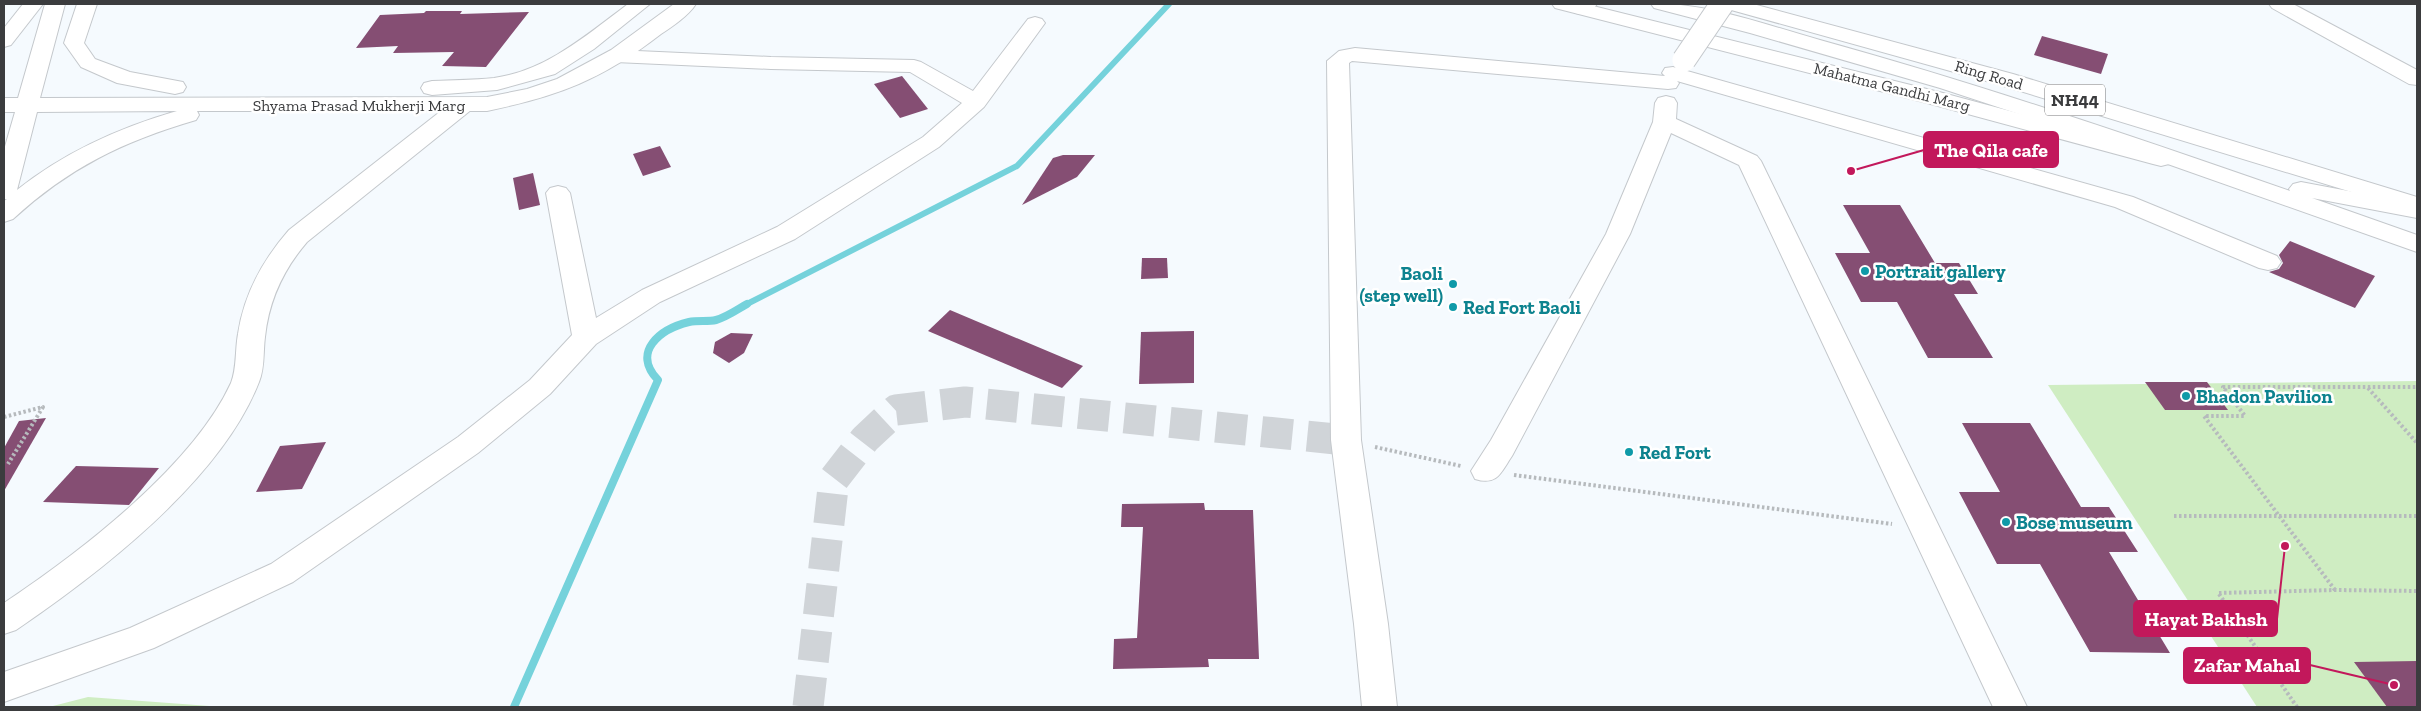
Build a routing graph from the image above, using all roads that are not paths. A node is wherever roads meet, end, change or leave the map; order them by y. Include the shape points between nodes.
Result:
1 (33, 4) edge
2 (56, 4) edge
3 (87, 4) edge
4 (640, 4) edge
5 (686, 4) edge
6 (1562, 4) edge
7 (1661, 4) edge
8 (1722, 4) edge
9 (1731, 4) edge
10 (2279, 4) edge
11 (1585, 6) edge
12 (617, 12) edge
13 (667, 12) edge
14 (1035, 23) dead end
15 (4, 41) edge
16 (46, 43) junction
17 (615, 56) junction
18 (1675, 72) junction
19 (2417, 79) edge
20 (4, 87) edge
21 (174, 87) junction
22 (31, 96) junction
23 (976, 102) junction
24 (4, 105) edge
25 (463, 105) junction
26 (224, 106) junction
27 (1664, 122) junction
28 (2114, 136) junction
29 (2258, 156) junction
30 (2220, 174) junction
31 (4, 192) edge
32 (558, 193) dead end
33 (2417, 205) edge
34 (2417, 211) edge
35 (4, 214) edge
36 (2417, 244) edge
37 (2268, 262) dead end
38 (586, 337) junction
39 (1486, 471) road end
40 (4, 620) edge
41 (4, 687) edge
42 (1379, 707) edge
43 (2010, 707) edge

1 - 15 main road
2 - 16 main road
3 - 16 main road
3 - 21 main road via 74,43 88,63 124,78
4 - 12 main road, Shyama Prasad Mukherji Marg
5 - 13 main road, Shyama Prasad Mukherji Marg
6 - 11 main road, Mahatma Gandhi Marg
7 - 28 main road, Mahatma Gandhi Marg via 1768,30
8 - 18 main road, bridge
9 - 29 main road, Ring Road / NH44 via 2005,79
10 - 19 main road
11 - 30 main road, Mahatma Gandhi Marg
12 - 21 main road, Shyama Prasad Mukherji Marg via 587,45 547,69 497,84 441,88
13 - 17 main road, Shyama Prasad Mukherji Marg
14 - 23 main road
16 - 22 main road
17 - 23 main road via 908,65 918,67
17 - 25 main road, Shyama Prasad Mukherji Marg via 574,80 532,95
18 - 27 main road
18 - 37 main road via 2124,202
18 - 42 main road via 1355,54 1346,55 1338,61 1346,440
20 - 22 main road
21 - 22 main road, Shyama Prasad Mukherji Marg
22 - 24 main road
22 - 26 main road, Shyama Prasad Mukherji Marg
22 - 31 main road
23 - 38 main road via 931,142 786,233 651,296
25 - 26 main road, Shyama Prasad Mukherji Marg
25 - 40 main road via 298,236 278,257 265,282 253,318 245,380 203,448 151,504 69,576
26 - 35 main road via 153,125 80,155 30,189
27 - 39 main road via 1618,234 1502,448
27 - 43 main road via 1749,161
28 - 29 main road
28 - 30 main road, Mahatma Gandhi Marg
29 - 33 main road, Ring Road / NH44
30 - 34 main road
30 - 36 main road, Mahatma Gandhi Marg
32 - 38 main road
38 - 41 main road via 540,387 468,444 282,573 142,638

